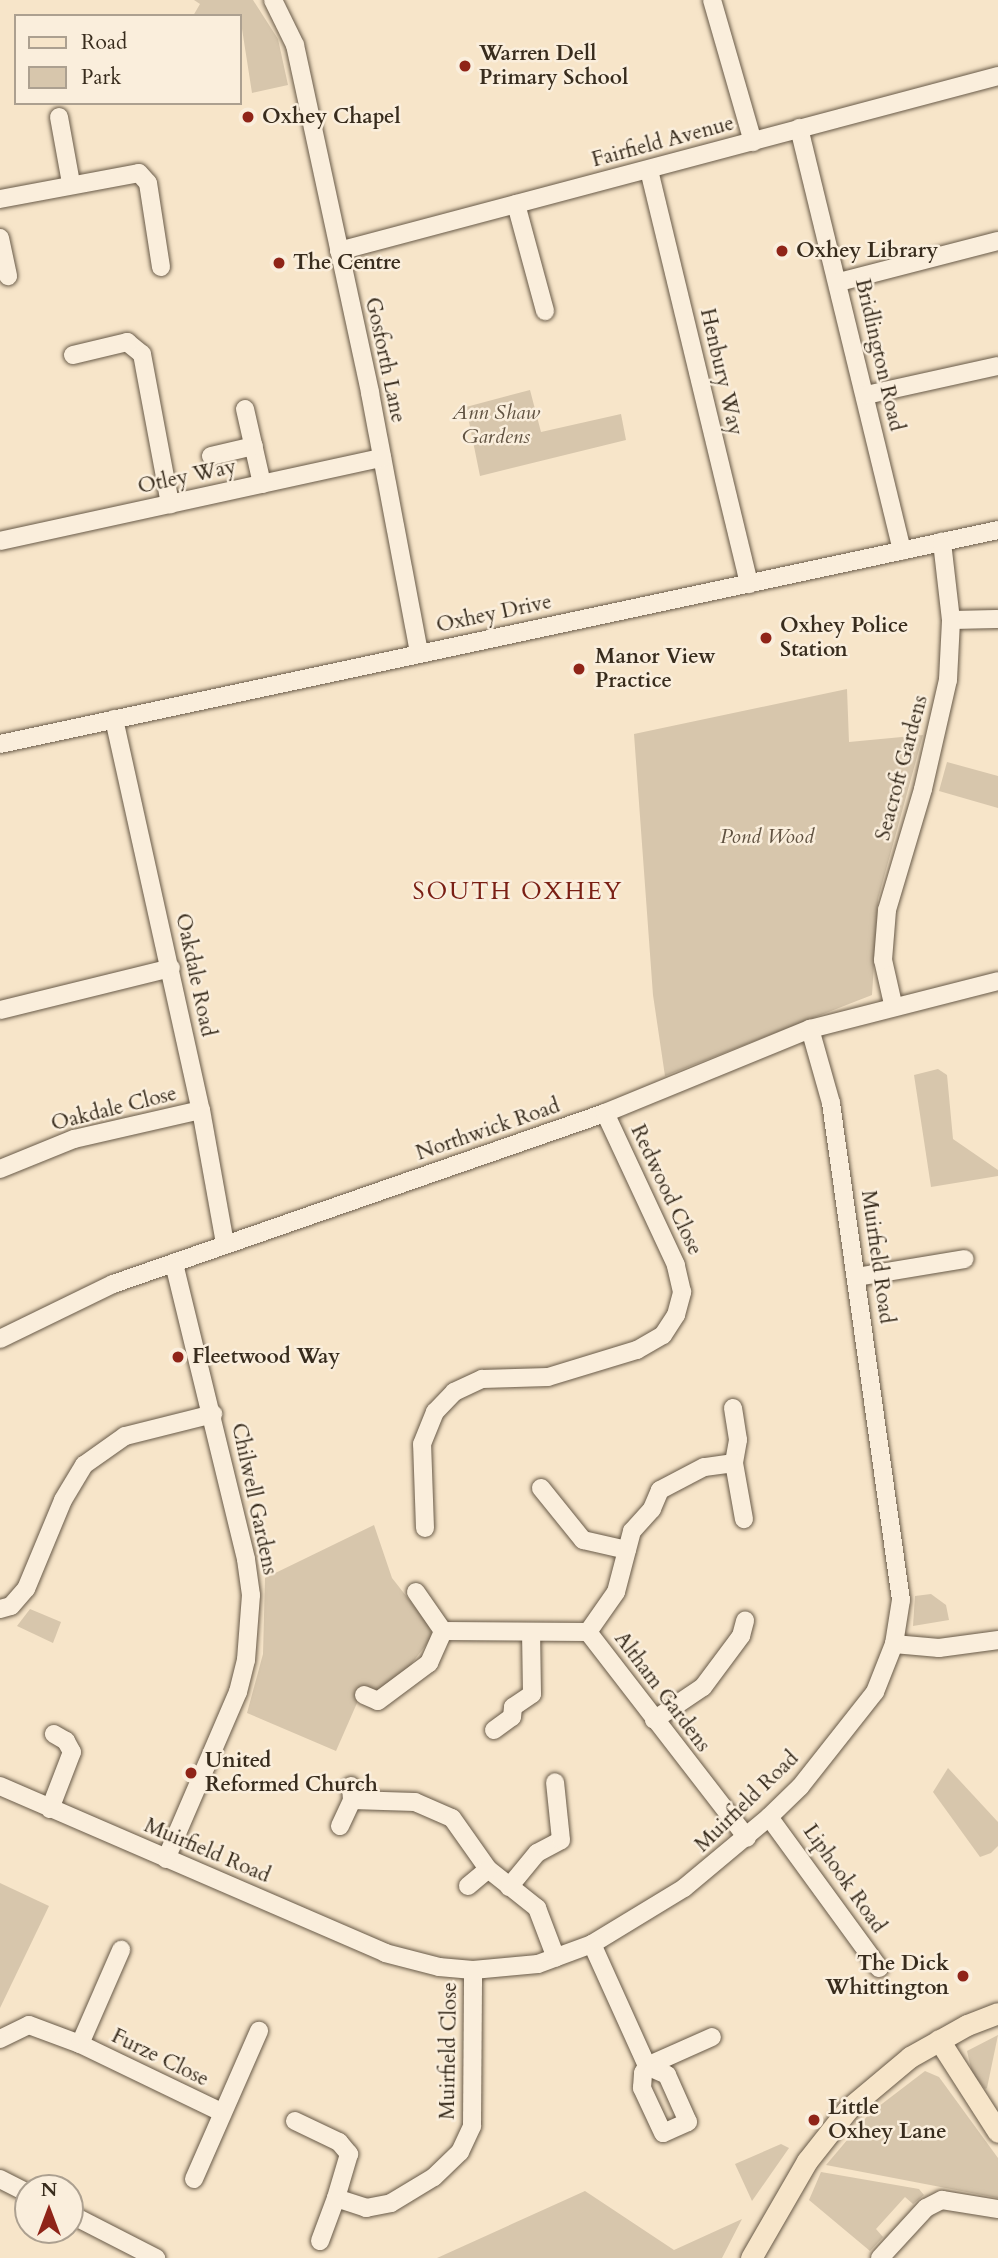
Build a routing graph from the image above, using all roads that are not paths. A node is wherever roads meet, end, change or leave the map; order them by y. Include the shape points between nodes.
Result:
1 (273, 0) edge
2 (712, 0) edge
3 (998, 76) edge
4 (59, 117) dead end
5 (799, 128) junction
6 (753, 142) junction
7 (649, 170) junction
8 (71, 183) junction
9 (0, 199) edge
10 (516, 204) junction
11 (0, 238) edge
12 (998, 241) edge
13 (339, 251) junction
14 (161, 267) dead end
15 (8, 276) dead end
16 (839, 282) junction
17 (545, 311) dead end
18 (73, 355) dead end
19 (998, 366) edge
20 (866, 395) junction
21 (245, 409) dead end
22 (254, 446) junction
23 (211, 456) dead end
24 (382, 458) junction
25 (262, 484) junction
26 (170, 504) junction
27 (998, 530) edge
28 (0, 541) edge
29 (942, 542) junction
30 (902, 551) junction
31 (749, 584) junction
32 (998, 619) edge
33 (951, 620) junction
34 (419, 653) junction
35 (114, 719) junction
36 (0, 744) edge
37 (171, 968) junction
38 (998, 981) edge
39 (893, 1004) junction
40 (0, 1010) edge
41 (810, 1029) junction
42 (201, 1110) junction
43 (605, 1113) junction
44 (0, 1169) edge
45 (225, 1243) junction
46 (965, 1259) dead end
47 (174, 1263) junction
48 (857, 1277) junction
49 (0, 1339) edge
50 (733, 1408) dead end
51 (213, 1414) junction
52 (734, 1463) junction
53 (541, 1488) dead end
54 (744, 1519) dead end
55 (425, 1528) dead end
56 (627, 1550) junction
57 (416, 1592) dead end
58 (0, 1609) edge
59 (746, 1621) dead end
60 (443, 1631) junction
61 (531, 1632) junction
62 (588, 1632) junction
63 (998, 1640) edge
64 (894, 1644) junction
65 (364, 1695) dead end
66 (654, 1720) junction
67 (494, 1730) dead end
68 (54, 1734) dead end
69 (555, 1782) dead end
70 (0, 1786) edge
71 (50, 1809) junction
72 (769, 1817) junction
73 (340, 1826) dead end
74 (747, 1838) junction
75 (166, 1859) junction
76 (488, 1869) junction
77 (468, 1886) dead end
78 (509, 1887) junction
79 (592, 1944) junction
80 (121, 1951) dead end
81 (556, 1958) junction
82 (879, 1968) dead end
83 (474, 1970) junction
84 (998, 2013) edge
85 (259, 2031) dead end
86 (712, 2036) dead end
87 (0, 2039) edge
88 (939, 2040) junction
89 (80, 2044) junction
90 (221, 2112) junction
91 (295, 2121) dead end
92 (998, 2132) edge
93 (194, 2179) dead end
94 (337, 2198) junction
95 (998, 2209) edge
96 (84, 2221) edge
97 (320, 2241) dead end
98 (156, 2258) edge
99 (751, 2258) edge
100 (880, 2258) edge

1 - 13 street, Gosforth Lane via 295,46
2 - 6 street
3 - 5 street, Fairfield Avenue
4 - 8 street
5 - 6 street, Fairfield Avenue
5 - 16 street, Bridlington Road
6 - 7 street, Fairfield Avenue
7 - 10 street, Fairfield Avenue
7 - 31 street, Henbury Way
8 - 9 street
8 - 14 street via 129,173 146,177
10 - 13 street, Fairfield Avenue
10 - 17 street
11 - 15 street
12 - 16 street
13 - 24 street, Gosforth Lane
16 - 20 street, Bridlington Road
18 - 26 street via 127,342 142,354
19 - 20 street
20 - 30 street, Bridlington Road
21 - 22 street
22 - 23 street
22 - 25 street
24 - 25 street, Otley Way
24 - 34 street, Gosforth Lane
25 - 26 street, Otley Way
26 - 28 street, Otley Way
27 - 29 street, Oxhey Drive
29 - 30 street, Oxhey Drive
29 - 33 street, Seacroft Gardens
30 - 31 street, Oxhey Drive
31 - 34 street, Oxhey Drive
32 - 33 street
33 - 39 street, Seacroft Gardens via 944,702 887,910 883,960
34 - 35 street, Oxhey Drive
35 - 36 street, Oxhey Drive
35 - 37 street, Oakdale Road
37 - 40 street
37 - 42 street, Oakdale Road
38 - 39 street, Northwick Road
39 - 41 street, Northwick Road
41 - 43 street, Northwick Road
41 - 48 street, Muirfield Road via 831,1103
42 - 44 street, Oakdale Close via 74,1139
42 - 45 street, Oakdale Road
43 - 45 street, Northwick Road
43 - 55 street, Redwood Close via 677,1265 682,1292 676,1315 663,1335 637,1350 548,1377 482,1379 454,1392 435,1412 422,1444
45 - 47 street, Northwick Road
46 - 48 street
47 - 49 street, Northwick Road via 74,1301
47 - 51 street, Chilwell Gardens
48 - 64 street, Muirfield Road via 901,1581
50 - 52 street via 738,1440
51 - 58 street via 125,1436 89,1460 72,1481 26,1589 11,1606
51 - 75 street, Chilwell Gardens via 251,1595 246,1660 239,1692
52 - 54 street
52 - 56 street, Altham Gardens via 704,1467 660,1490 652,1509 632,1531
53 - 56 street via 583,1540
56 - 62 street, Altham Gardens via 615,1592
57 - 60 street
59 - 66 street via 741,1636 703,1687
60 - 61 street
60 - 65 street via 429,1663 378,1701
61 - 62 street
61 - 67 street via 532,1694 513,1707 512,1717
62 - 66 street, Altham Gardens
63 - 64 street via 939,1648
64 - 72 street, Muirfield Road via 875,1692 809,1776
66 - 74 street, Altham Gardens
68 - 71 street via 66,1741 72,1752
69 - 78 street via 561,1840 537,1853
70 - 71 street, Muirfield Road
71 - 75 street, Muirfield Road
72 - 74 street, Muirfield Road
72 - 82 street, Liphook Road
73 - 76 street via 351,1793 415,1802 442,1811 458,1824
74 - 79 street, Muirfield Road via 684,1888
75 - 83 street, Muirfield Road via 385,1953 439,1967
76 - 77 street
76 - 78 street
78 - 81 street via 537,1908
79 - 81 street, Muirfield Road
79 - 86 street via 647,2066
80 - 89 street, Furze Close
81 - 83 street, Muirfield Road
83 - 94 street, Muirfield Close via 472,2126 449,2165 413,2190 370,2208
84 - 88 main road
85 - 90 street, Furze Close
87 - 89 street, Furze Close via 29,2025
88 - 92 main road
88 - 99 main road via 889,2072 842,2116 801,2171
89 - 90 street, Furze Close
90 - 93 street, Furze Close
91 - 94 street via 339,2142 349,2154
94 - 97 street
95 - 100 street via 943,2200 926,2208
96 - 98 street

